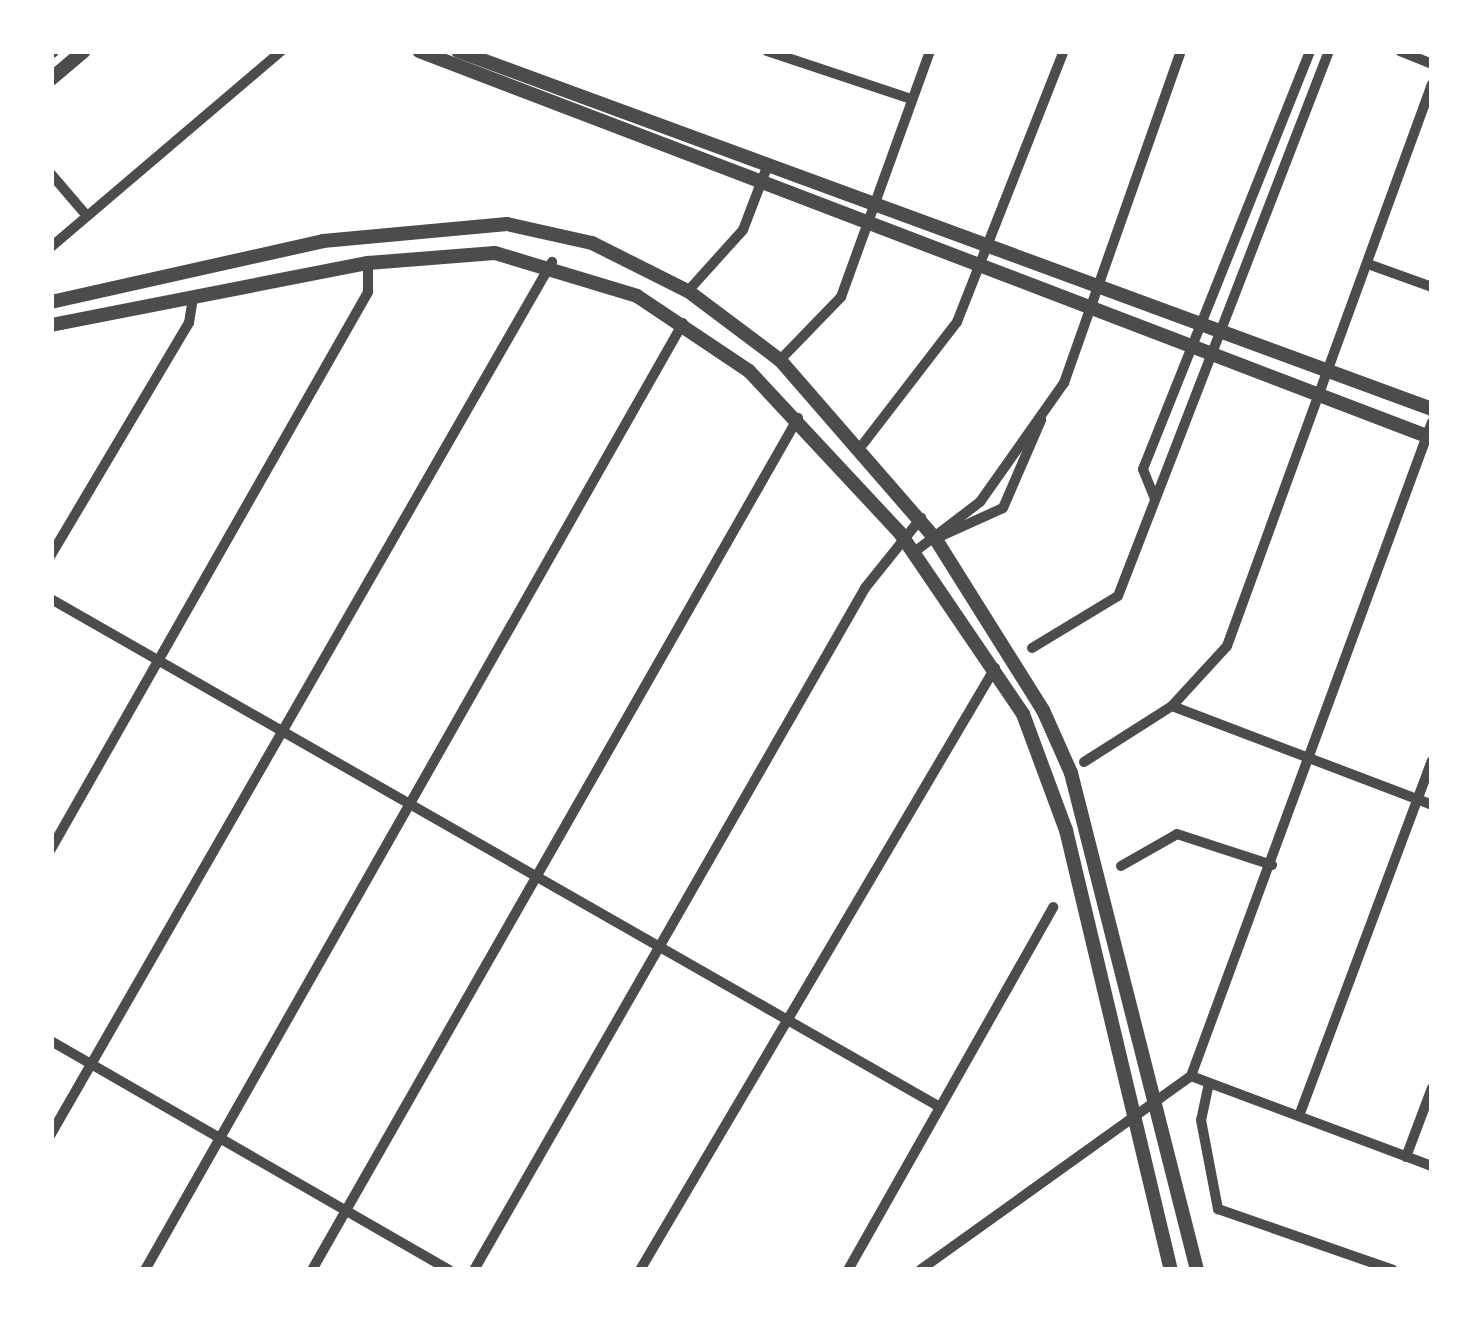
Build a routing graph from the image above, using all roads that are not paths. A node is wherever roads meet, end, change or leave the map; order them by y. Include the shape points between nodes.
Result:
1 (83, 51) edge
2 (281, 51) edge
3 (419, 51) edge
4 (458, 51) edge
5 (767, 51) edge
6 (929, 51) edge
7 (1064, 51) edge
8 (1181, 51) edge
9 (1310, 51) edge
10 (1329, 51) edge
11 (1400, 51) edge
12 (1432, 64) edge
13 (51, 79) edge
14 (1432, 84) edge
15 (911, 99) junction
16 (610, 107) junction
17 (604, 125) junction
18 (767, 166) junction
19 (51, 174) edge
20 (760, 190) junction
21 (879, 203) junction
22 (87, 216) junction
23 (870, 226) junction
24 (989, 246) junction
25 (51, 247) edge
26 (552, 262) junction
27 (368, 263) junction
28 (1368, 264) junction
29 (981, 269) junction
30 (1432, 287) edge
31 (1096, 288) junction
32 (688, 291) junction
33 (193, 297) junction
34 (51, 302) edge
35 (1091, 309) junction
36 (685, 320) junction
37 (51, 325) edge
38 (1203, 325) junction
39 (1225, 332) junction
40 (1195, 348) junction
41 (1217, 356) junction
42 (780, 360) junction
43 (1328, 370) junction
44 (1320, 395) junction
45 (1432, 409) edge
46 (1043, 412) junction
47 (799, 417) junction
48 (1430, 432) edge
49 (863, 444) junction
50 (1155, 500) junction
51 (920, 518) junction
52 (900, 533) junction
53 (935, 538) junction
54 (913, 553) junction
55 (51, 555) edge
56 (51, 599) edge
57 (1032, 648) dead end
58 (157, 660) junction
59 (995, 667) junction
60 (1172, 706) junction
61 (281, 732) junction
62 (1310, 759) junction
63 (1432, 761) edge
64 (1084, 762) dead end
65 (1418, 800) junction
66 (409, 801) junction
67 (1432, 805) edge
68 (51, 849) edge
69 (1272, 865) junction
70 (1120, 866) dead end
71 (536, 875) junction
72 (1053, 907) dead end
73 (660, 948) junction
74 (787, 1020) junction
75 (51, 1041) edge
76 (92, 1064) junction
77 (1191, 1076) junction
78 (1209, 1083) junction
79 (1432, 1088) edge
80 (1160, 1099) junction
81 (938, 1106) junction
82 (1134, 1114) junction
83 (1299, 1117) junction
84 (51, 1134) edge
85 (219, 1134) junction
86 (1406, 1156) junction
87 (1432, 1166) edge
88 (346, 1210) junction
89 (1196, 1266) edge
90 (146, 1270) edge
91 (312, 1270) edge
92 (449, 1270) edge
93 (474, 1270) edge
94 (640, 1270) edge
95 (848, 1270) edge
96 (920, 1270) edge
97 (1171, 1270) edge
98 (1393, 1270) edge

1 - 13 street
2 - 22 street
3 - 17 street
4 - 16 street
5 - 15 street
6 - 15 street
7 - 24 street
8 - 31 street
9 - 38 street
10 - 39 street
11 - 12 street
14 - 28 street
15 - 21 street
16 - 17 street
16 - 18 street
17 - 20 street
18 - 20 street
18 - 21 street
19 - 22 street
20 - 23 street
20 - 32 street via 726,257
21 - 23 street
21 - 24 street
22 - 25 street
23 - 29 street
23 - 42 street via 841,297
24 - 29 street
24 - 31 street
26 - 27 street via 456,252
26 - 36 street
26 - 61 street
27 - 33 street
27 - 58 street via 368,292
28 - 30 street
28 - 43 street
29 - 35 street
29 - 49 street via 929,369
31 - 35 street
31 - 38 street
32 - 34 street via 592,243 468,222 323,241
32 - 42 street
33 - 37 street
33 - 55 street via 189,323
35 - 40 street
35 - 46 street
36 - 47 street
36 - 66 street
38 - 39 street
38 - 40 street
39 - 41 street
39 - 43 street
40 - 41 street
40 - 50 street via 1143,469
41 - 44 street
41 - 50 street
42 - 49 street
43 - 44 street
43 - 45 street
44 - 48 street
44 - 60 street via 1227,646
46 - 53 street via 980,502
46 - 53 street via 1003,508
47 - 52 street
47 - 71 street
48 - 62 street
49 - 51 street
50 - 57 street via 1108,611
51 - 52 street
51 - 53 street
52 - 54 street
52 - 73 street
53 - 54 street
53 - 80 street via 1012,649 1071,773
54 - 59 street
56 - 58 street
58 - 61 street
58 - 68 street
59 - 74 street
59 - 82 street via 1055,792
60 - 62 street
60 - 64 street
61 - 66 street
61 - 76 street
62 - 65 street
62 - 69 street
63 - 65 street
65 - 67 street
65 - 83 street
66 - 71 street
66 - 85 street
69 - 70 street via 1177,834
69 - 77 street
71 - 73 street
71 - 88 street
72 - 81 street
73 - 74 street
73 - 93 street
74 - 81 street
74 - 94 street
75 - 76 street
76 - 84 street
76 - 85 street
77 - 78 street
77 - 80 street
78 - 83 street
78 - 98 street via 1201,1120 1218,1209
79 - 86 street
80 - 82 street
80 - 89 street
81 - 95 street
82 - 96 street
82 - 97 street
83 - 86 street
85 - 88 street
85 - 90 street
86 - 87 street
88 - 91 street
88 - 92 street
89 - 97 street

